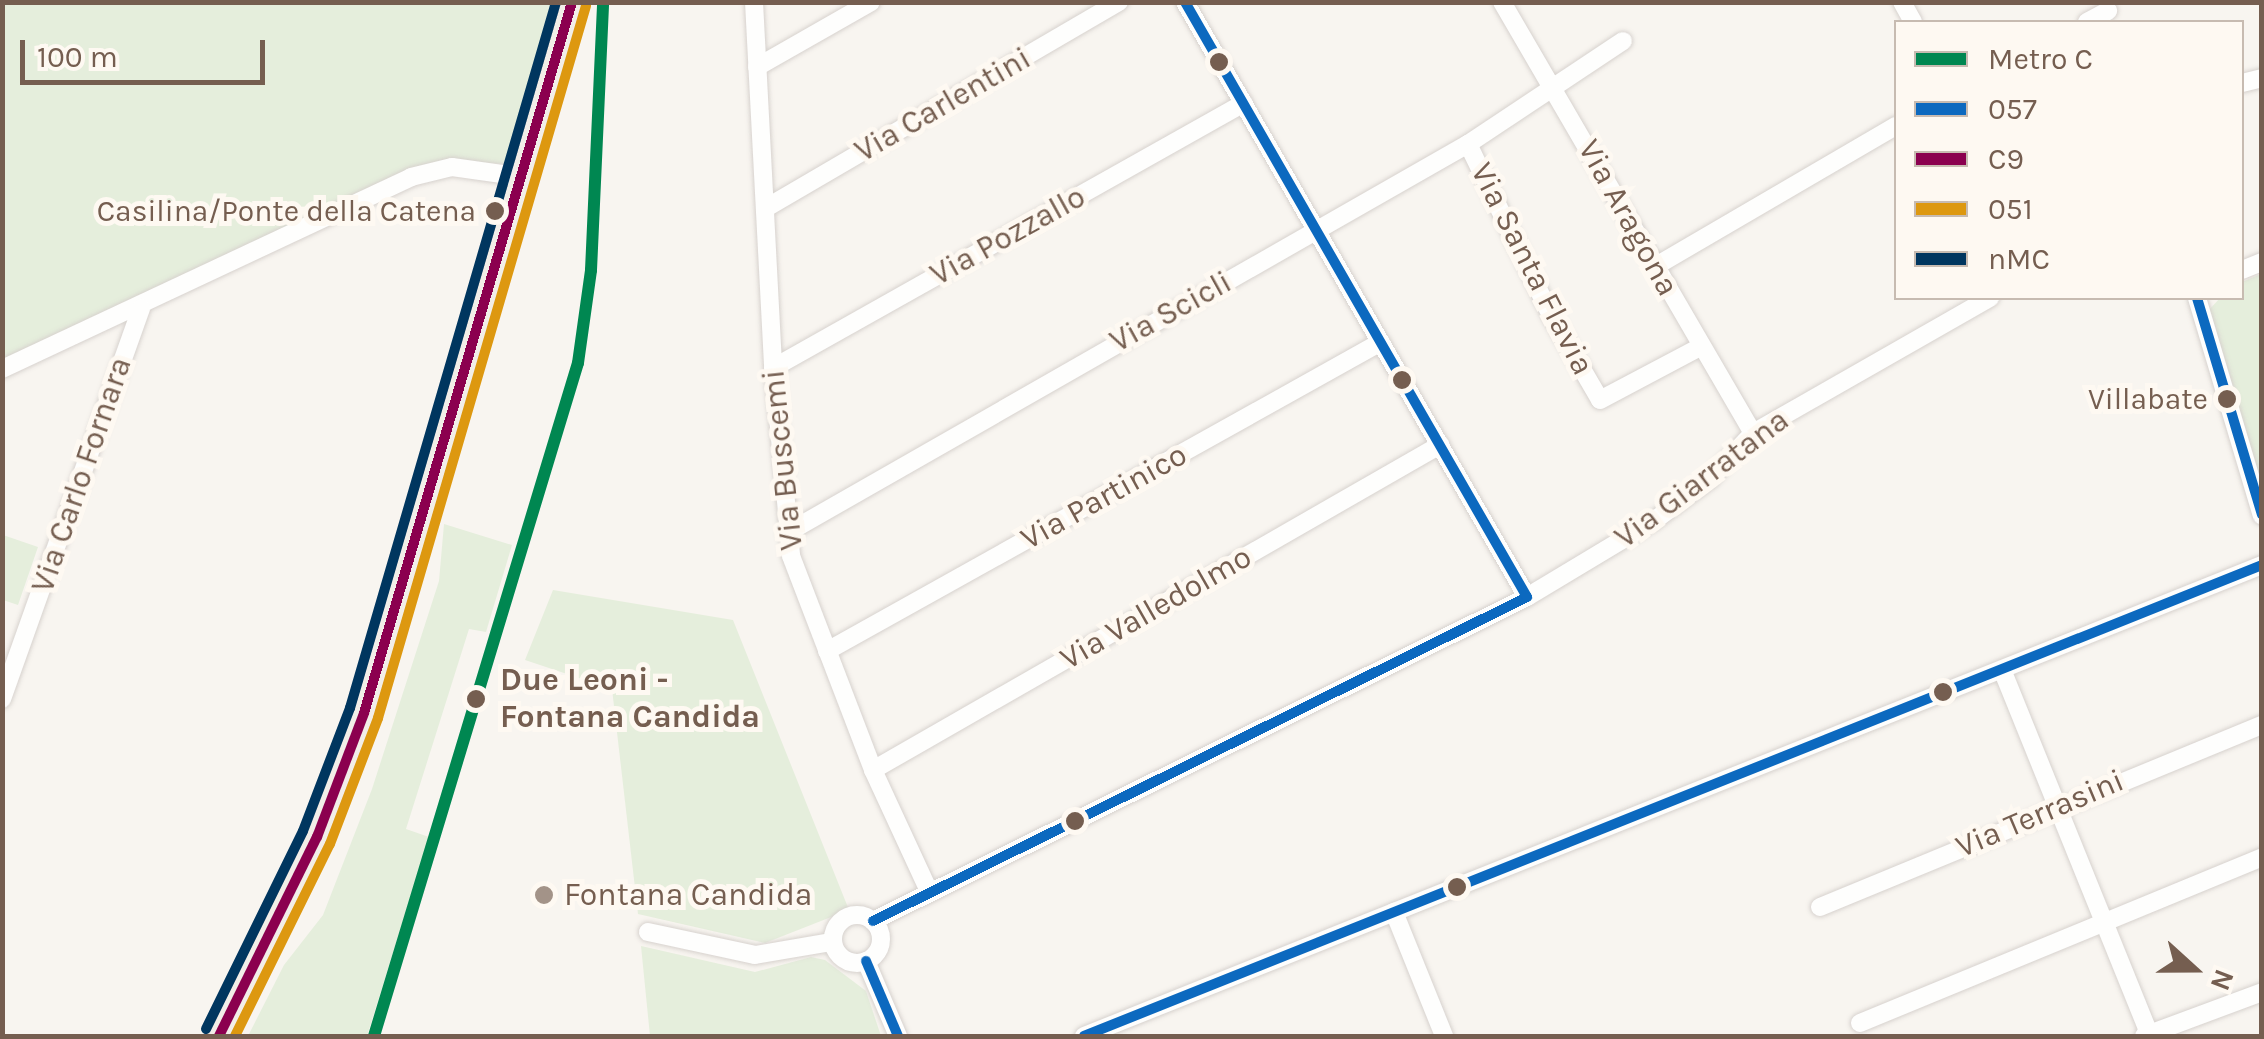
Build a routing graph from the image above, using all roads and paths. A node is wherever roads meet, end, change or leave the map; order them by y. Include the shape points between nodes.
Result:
1 (572, 2) edge
2 (754, 2) edge
3 (872, 2) edge
4 (1120, 2) edge
5 (1185, 2) edge
6 (1502, 2) edge
7 (1623, 41) dead end
8 (757, 67) junction
9 (1553, 89) junction
10 (1244, 103) junction
11 (1894, 127) edge
12 (1468, 144) junction
13 (523, 178) junction
14 (766, 208) junction
15 (1317, 230) junction
16 (1656, 266) junction
17 (1986, 300) edge
18 (2198, 300) edge
19 (141, 308) junction
20 (1381, 342) junction
21 (1700, 348) junction
22 (773, 368) junction
23 (2, 369) edge
24 (1753, 433) junction
25 (1440, 445) junction
26 (2262, 516) edge
27 (787, 533) junction
28 (2262, 564) edge
29 (1527, 597) junction
30 (827, 651) junction
31 (2003, 672) junction
32 (2, 700) edge
33 (2262, 725) edge
34 (873, 770) junction
35 (2054, 805) junction
36 (2262, 857) edge
37 (930, 891) junction
38 (1820, 907) dead end
39 (1394, 912) junction
40 (873, 921) junction
41 (2104, 925) junction
42 (648, 932) dead end
43 (832, 942) junction
44 (866, 961) junction
45 (2262, 992) edge
46 (1860, 1024) dead end
47 (219, 1036) edge
48 (898, 1036) edge
49 (1084, 1036) edge
50 (1444, 1036) edge
51 (2147, 1036) edge

1 - 13 main road
2 - 8 street, Via Buscemi
3 - 8 street
4 - 14 street, Via Carlentini
5 - 10 street
6 - 9 street, Via Aragona
7 - 9 street, Via Scicli
8 - 14 street, Via Buscemi
9 - 12 street, Via Scicli
9 - 16 street, Via Aragona
10 - 15 street
10 - 22 street, Via Pozzallo
11 - 16 street
12 - 15 street, Via Scicli
12 - 21 street, Via Santa Flavia via 1550,314 1600,400
13 - 19 street via 464,168 425,172
13 - 47 main road via 350,753
14 - 22 street, Via Buscemi
15 - 20 street
15 - 27 street, Via Scicli
16 - 21 street, Via Aragona
17 - 24 street, Via Giarratana
18 - 26 street
19 - 23 street
19 - 32 street, Via Carlo Fornara
20 - 25 street
20 - 30 street, Via Partinico
21 - 24 street, Via Aragona
22 - 27 street, Via Buscemi
24 - 29 street, Via Giarratana via 1669,510
25 - 29 street
25 - 34 street, Via Valledolmo
27 - 30 street, Via Buscemi
28 - 31 street
29 - 37 street, Via Giarratana
30 - 34 street, Via Buscemi
31 - 35 street
31 - 39 street
33 - 35 street, Via Terrasini
34 - 37 street, Via Buscemi
35 - 38 street, Via Terrasini
35 - 41 street
36 - 41 street
37 - 40 street, Via Giarratana
39 - 49 street
39 - 50 street
40 - 43 street via 848,916
40 - 44 street via 880,944
41 - 46 street
41 - 51 street
42 - 43 street via 755,956
43 - 44 street via 845,961
44 - 48 street
45 - 51 street

